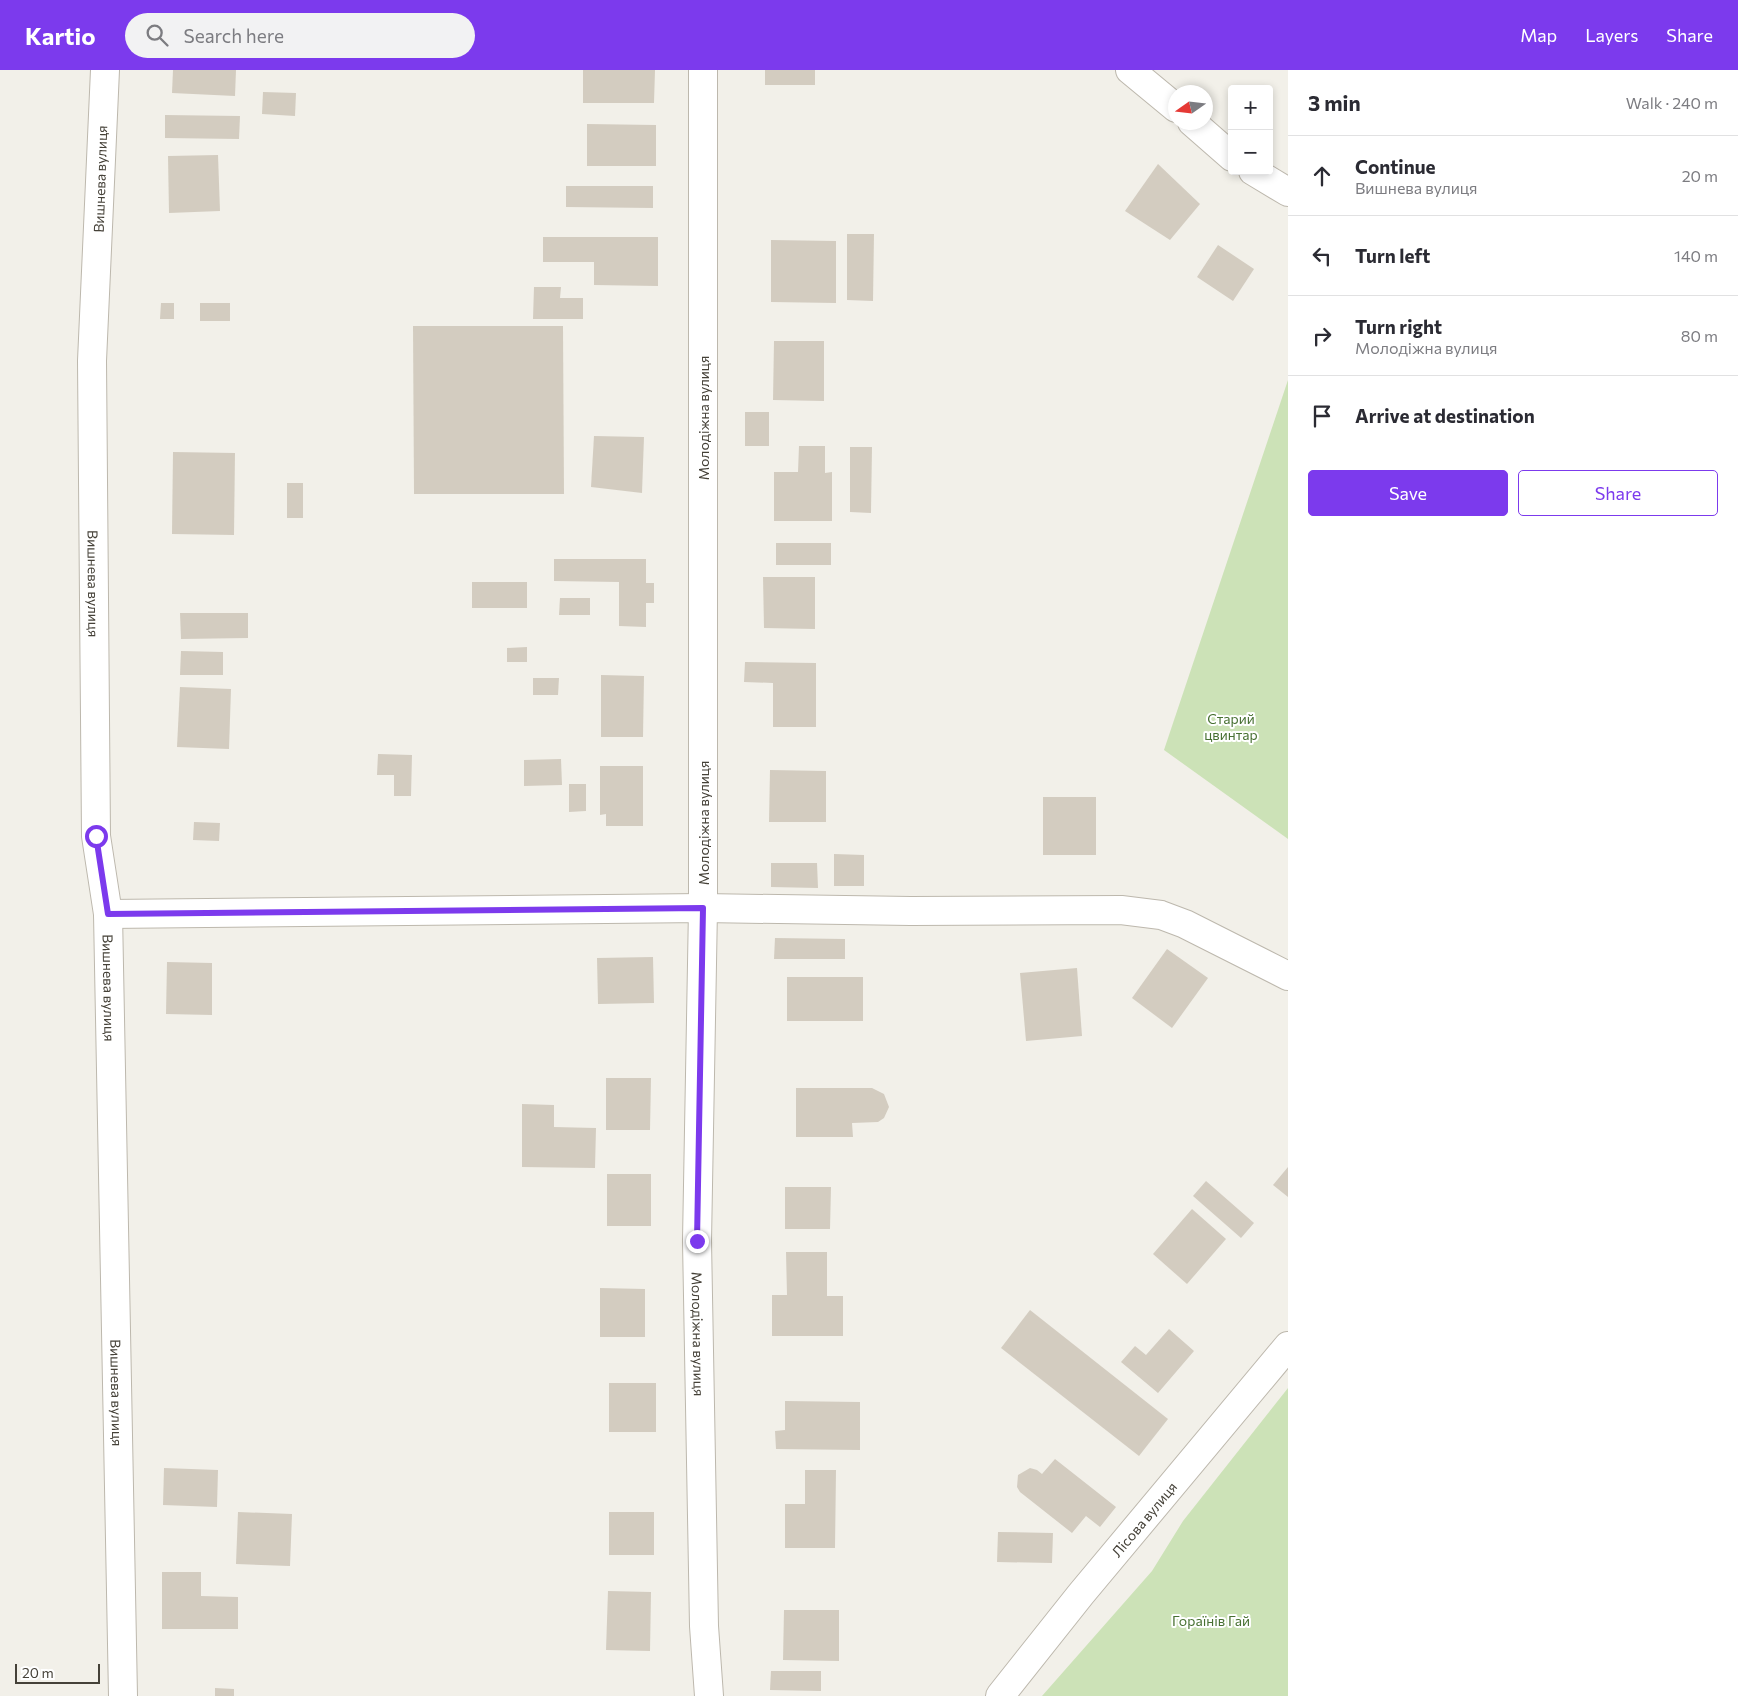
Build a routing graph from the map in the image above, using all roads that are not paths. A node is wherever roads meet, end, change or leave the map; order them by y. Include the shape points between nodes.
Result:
1 (105, 70) edge
2 (704, 70) edge
3 (1130, 70) edge
4 (1168, 101) edge
5 (1201, 130) edge
6 (1228, 154) edge
7 (1260, 175) edge
8 (1288, 192) edge
9 (703, 908) junction
10 (108, 914) junction
11 (1288, 976) edge
12 (1288, 1346) edge
13 (122, 1696) edge
14 (709, 1696) edge
15 (1000, 1696) edge

1 - 10 street, Вишнева вулиця via 92,361 96,836
2 - 9 street, Молодіжна вулиця
3 - 4 street
5 - 6 street
7 - 8 street
9 - 10 street
9 - 11 street via 1140,912 1161,915 1185,924
9 - 14 street, Молодіжна вулиця via 697,1241 704,1626
10 - 13 street, Вишнева вулиця
12 - 15 street, Лісова вулиця

